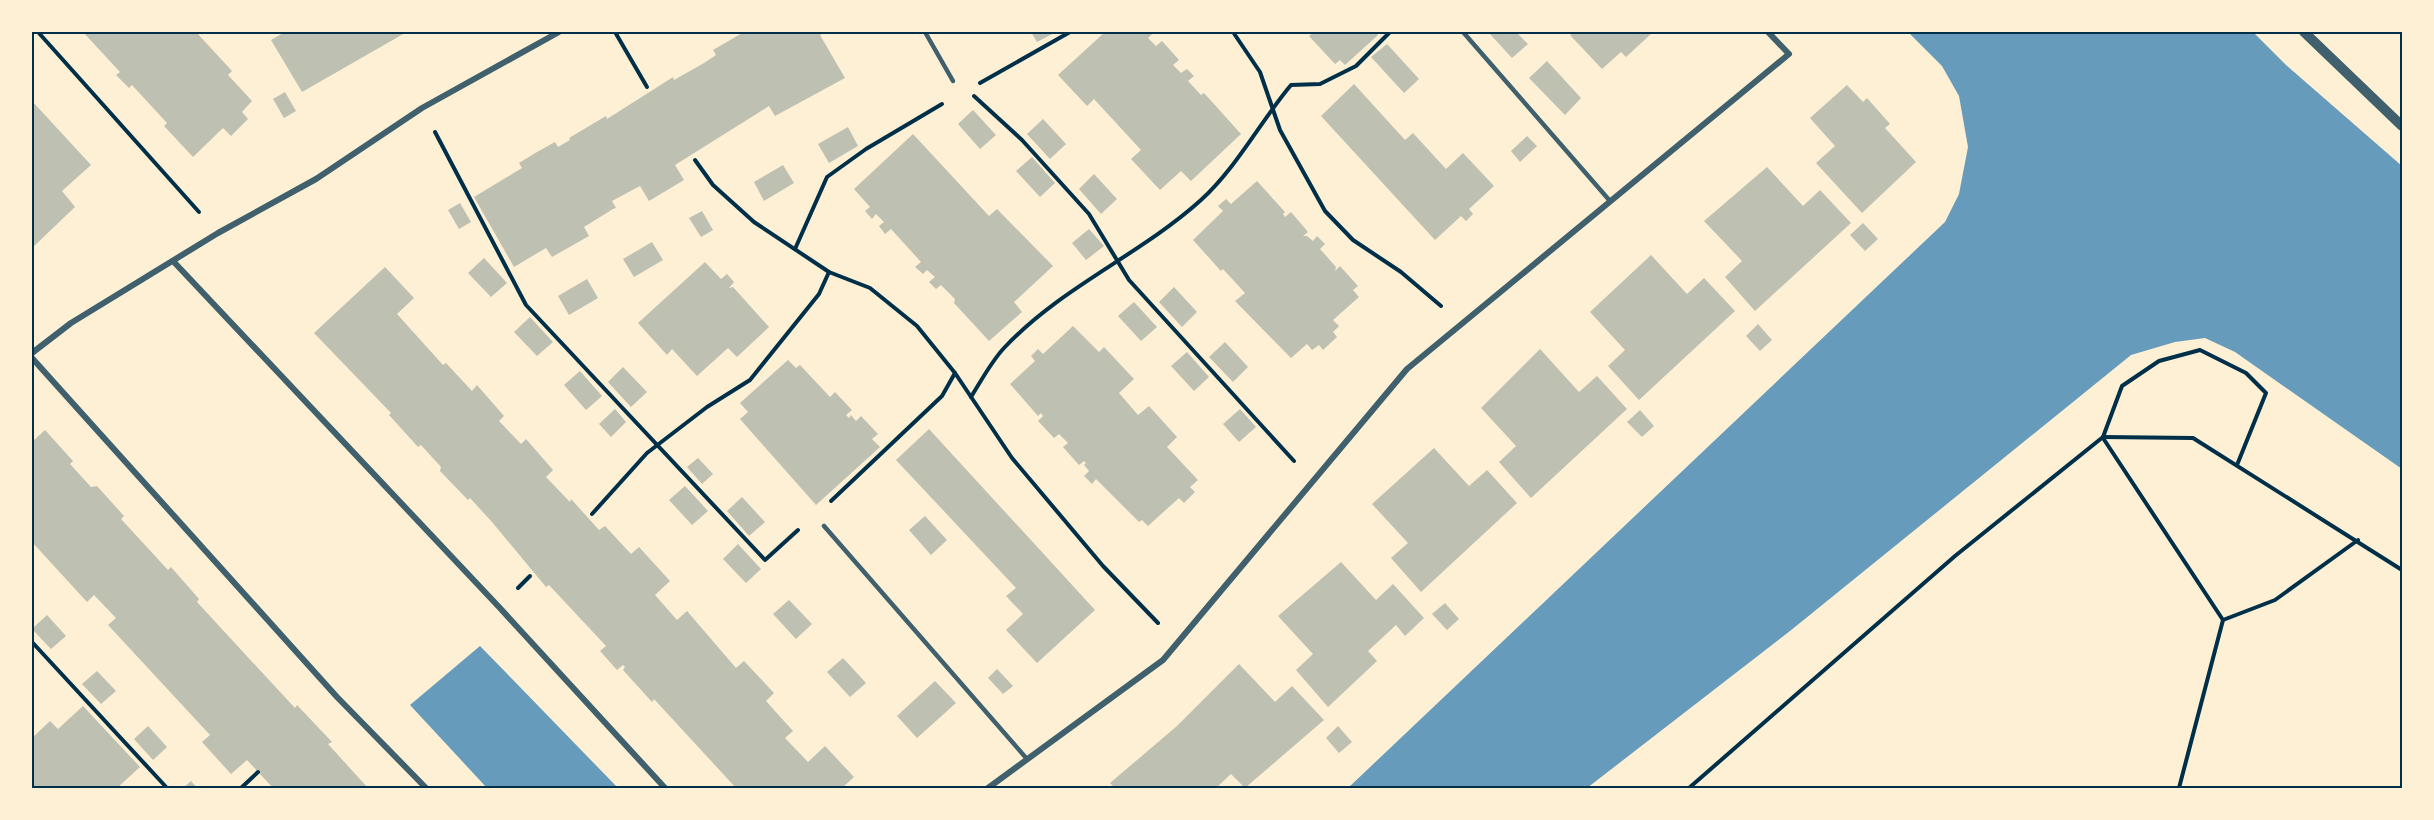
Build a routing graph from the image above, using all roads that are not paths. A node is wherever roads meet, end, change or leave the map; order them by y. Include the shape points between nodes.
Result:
1 (559, 32) edge
2 (925, 32) edge
3 (1463, 32) edge
4 (1768, 32) edge
5 (2304, 32) edge
6 (953, 81) road end
7 (2403, 126) edge
8 (1610, 201) junction
9 (173, 261) junction
10 (32, 353) edge
11 (32, 358) edge
12 (824, 526) dead end
13 (1027, 759) junction
14 (426, 789) edge
15 (665, 789) edge
16 (988, 789) edge

1 - 9 street via 422,108 316,179
2 - 6 lane
3 - 8 lane
4 - 8 street via 1789,54
5 - 7 street
8 - 13 street via 1407,369 1163,660
9 - 10 street via 71,323
9 - 15 street
11 - 14 street via 337,697
12 - 13 lane
13 - 16 street

